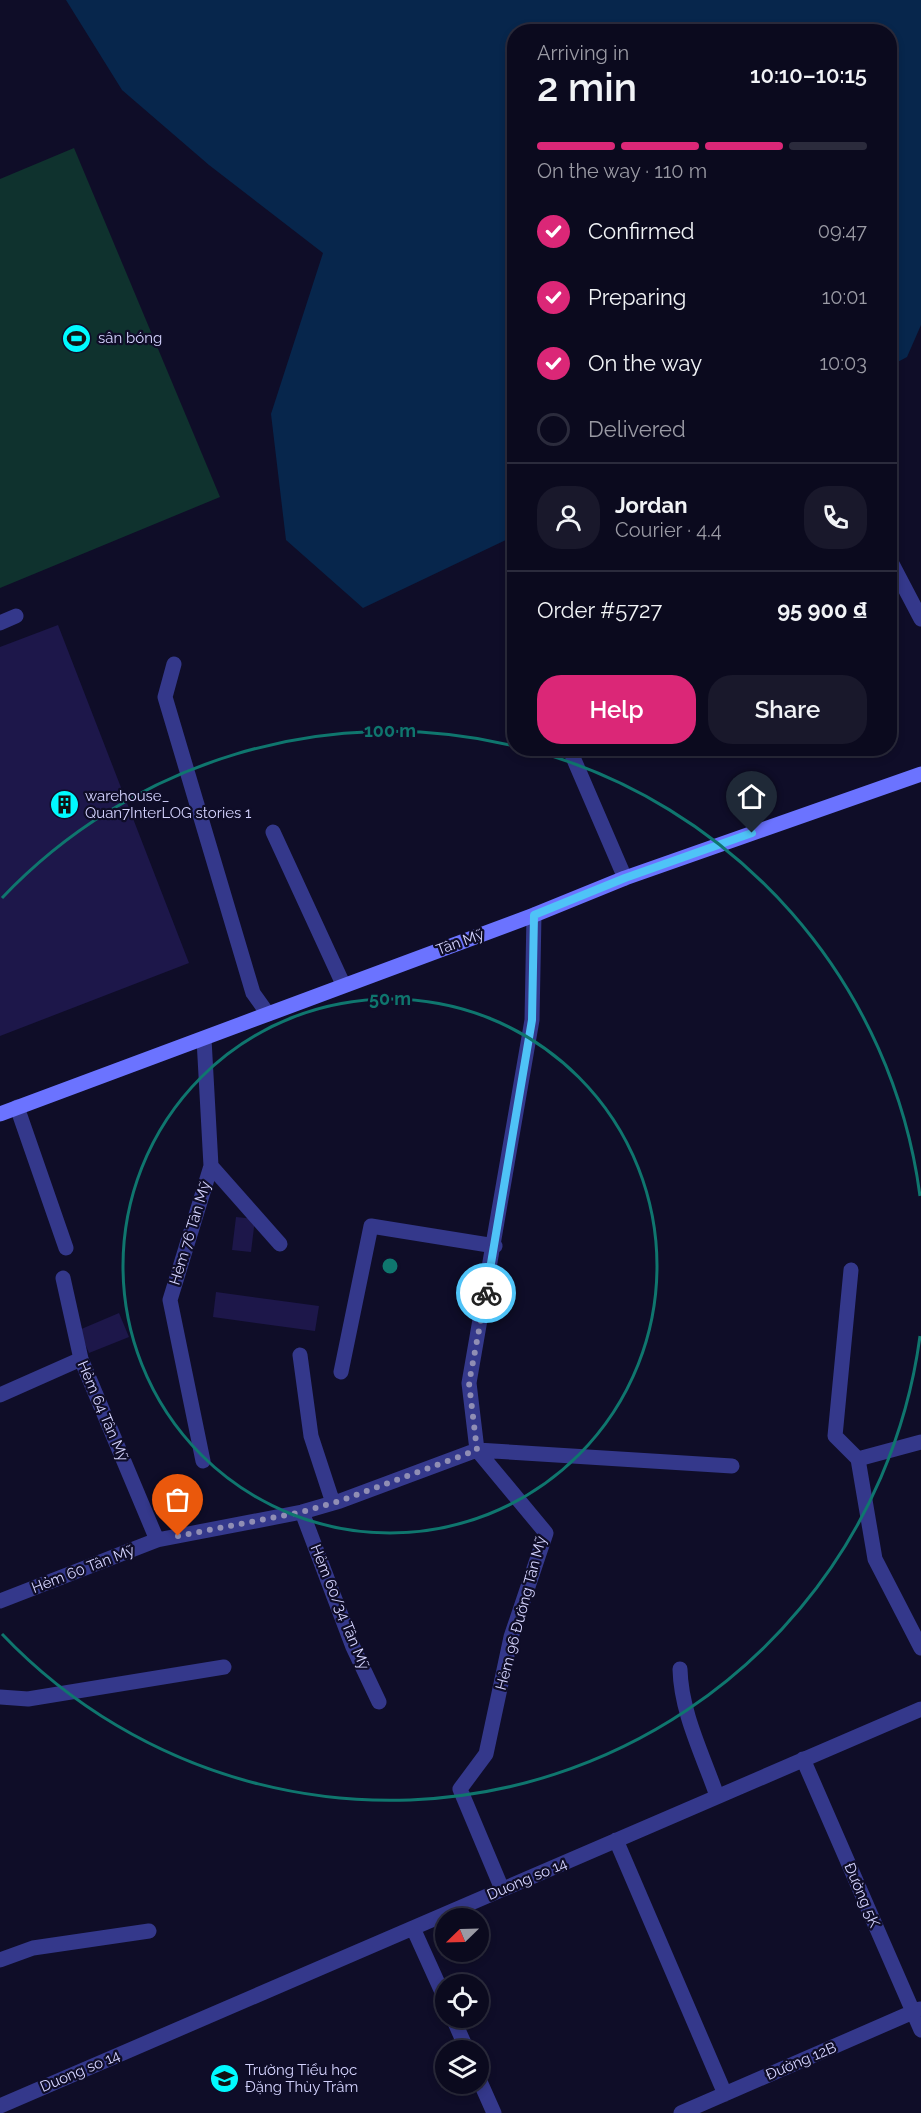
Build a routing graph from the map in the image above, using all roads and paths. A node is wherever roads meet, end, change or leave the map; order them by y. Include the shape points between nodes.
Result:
1 (897, 573) edge
2 (16, 616) dead end
3 (921, 619) edge
4 (0, 623) edge
5 (174, 664) dead end
6 (572, 756) edge
7 (921, 774) edge
8 (273, 831) dead end
9 (625, 878) junction
10 (534, 915) junction
11 (343, 984) junction
12 (268, 1014) junction
13 (204, 1039) junction
14 (17, 1107) junction
15 (0, 1114) edge
16 (211, 1166) junction
17 (280, 1244) dead end
18 (495, 1246) junction
19 (66, 1248) dead end
20 (851, 1270) dead end
21 (63, 1278) dead end
22 (300, 1355) dead end
23 (81, 1359) junction
24 (341, 1372) dead end
25 (0, 1395) edge
26 (921, 1443) edge
27 (477, 1450) junction
28 (858, 1458) junction
29 (203, 1461) dead end
30 (732, 1466) dead end
31 (333, 1503) junction
32 (302, 1512) junction
33 (158, 1540) junction
34 (0, 1601) edge
35 (921, 1648) edge
36 (224, 1667) dead end
37 (680, 1669) dead end
38 (0, 1697) edge
39 (379, 1702) dead end
40 (921, 1709) edge
41 (803, 1759) junction
42 (717, 1796) junction
43 (616, 1840) junction
44 (502, 1889) junction
45 (413, 1928) junction
46 (149, 1931) dead end
47 (0, 1960) edge
48 (435, 1977) edge
49 (917, 2011) edge
50 (921, 2030) edge
51 (486, 2094) edge
52 (725, 2094) junction
53 (0, 2106) edge
54 (494, 2113) edge
55 (681, 2113) edge

1 - 3 street
2 - 4 street
5 - 12 street via 165,697 253,993
6 - 9 street
7 - 9 street, Tân Mỹ
8 - 11 street
9 - 10 street, Tân Mỹ
10 - 11 street, Tân Mỹ
10 - 18 street via 532,1020
11 - 12 street, Tân Mỹ
12 - 13 street, Tân Mỹ
13 - 14 street, Tân Mỹ
13 - 16 street, Hẻm 76 Tân Mỹ
14 - 15 street, Tân Mỹ
14 - 19 street
16 - 17 street
16 - 29 street, Hẻm 76 Tân Mỹ via 170,1299
18 - 24 street via 371,1226
18 - 27 street via 469,1383
20 - 28 street via 836,1436
21 - 23 street, Hẻm 64 Tân Mỹ
22 - 31 street via 311,1436
23 - 25 street
23 - 33 street, Hẻm 64 Tân Mỹ
26 - 28 street
27 - 30 street
27 - 31 street, Hẻm 60 Tân Mỹ
27 - 44 street, Hẻm 96 Đường Tân Mỹ via 546,1533 511,1637 486,1754 460,1789
28 - 35 street via 875,1558
31 - 32 street, Hẻm 60 Tân Mỹ
32 - 33 street, Hẻm 60 Tân Mỹ
32 - 39 street, Hẻm 60/34 Tân Mỹ via 353,1647
33 - 34 street, Hẻm 60 Tân Mỹ
36 - 38 street via 28,1699
37 - 42 street via 686,1711
40 - 41 street, Duong so 14
41 - 42 street, Duong so 14
41 - 49 street, Đường 5K
42 - 43 street, Duong so 14
43 - 44 street, Duong so 14
43 - 52 street
44 - 45 street, Duong so 14
45 - 48 street
45 - 53 street, Duong so 14
46 - 47 street via 33,1948
49 - 50 street, Đường 5K
49 - 52 street, Đường 12B
51 - 54 street
52 - 55 street, Đường 12B

